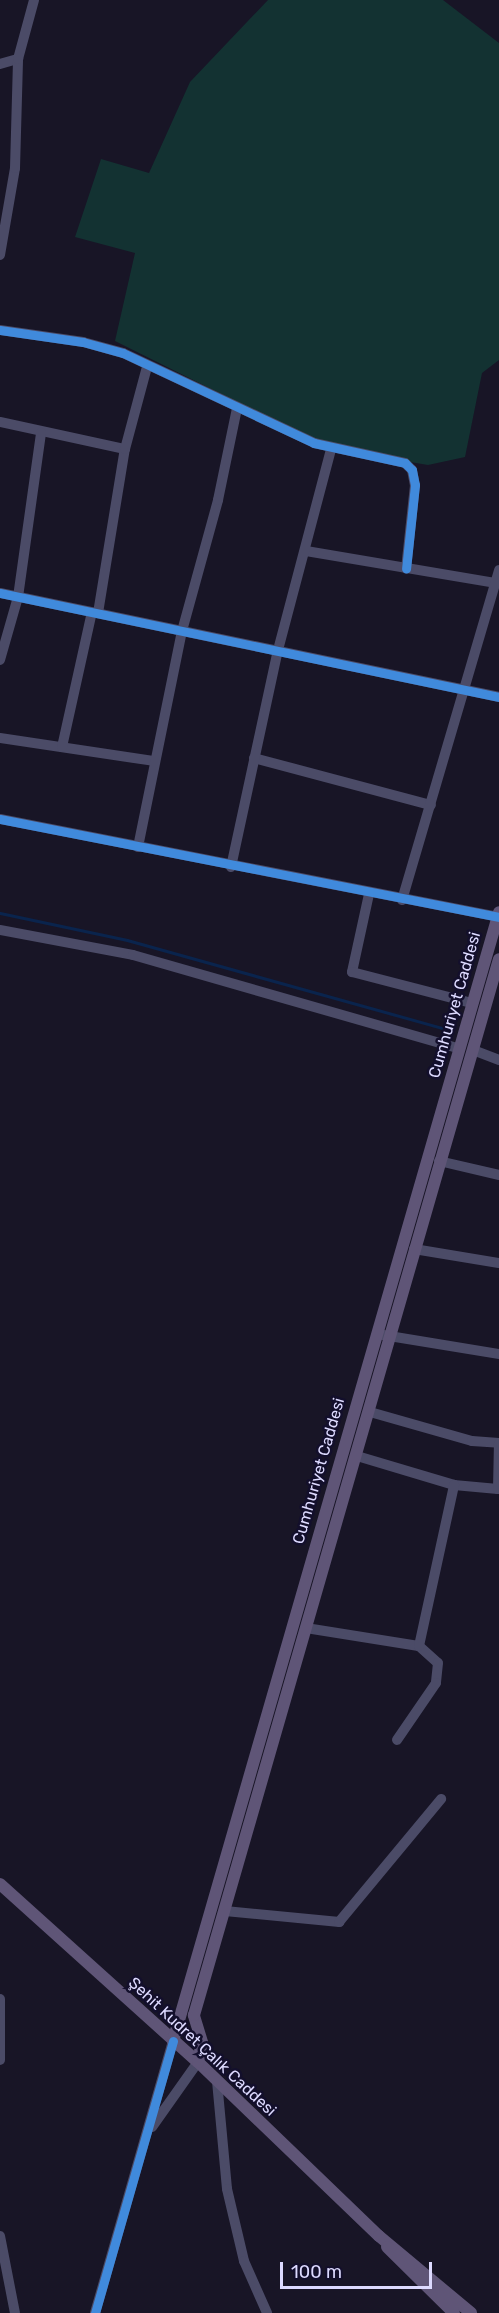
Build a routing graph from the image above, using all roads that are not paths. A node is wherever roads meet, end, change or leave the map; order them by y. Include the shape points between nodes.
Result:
1 (34, 0) edge
2 (18, 59) junction
3 (0, 64) edge
4 (0, 255) edge
5 (0, 330) edge
6 (147, 367) junction
7 (237, 408) junction
8 (0, 422) edge
9 (41, 433) junction
10 (125, 449) junction
11 (331, 450) junction
12 (306, 551) junction
13 (406, 569) junction
14 (499, 570) edge
15 (496, 583) junction
16 (0, 593) edge
17 (18, 597) junction
18 (95, 612) junction
19 (182, 631) junction
20 (278, 650) junction
21 (0, 660) edge
22 (466, 689) junction
23 (499, 697) edge
24 (0, 738) edge
25 (62, 747) junction
26 (254, 758) junction
27 (153, 761) junction
28 (431, 805) junction
29 (0, 819) edge
30 (138, 847) junction
31 (231, 867) junction
32 (369, 894) junction
33 (402, 900) junction
34 (499, 915) edge
35 (0, 930) edge
36 (499, 959) edge
37 (472, 1003) junction
38 (460, 1049) junction
39 (473, 1050) junction
40 (499, 1060) edge
41 (439, 1161) junction
42 (499, 1175) edge
43 (414, 1249) junction
44 (499, 1263) edge
45 (377, 1334) junction
46 (391, 1337) junction
47 (499, 1354) edge
48 (370, 1412) junction
49 (499, 1443) edge
50 (357, 1456) junction
51 (454, 1485) junction
52 (306, 1628) junction
53 (419, 1646) junction
54 (397, 1740) dead end
55 (441, 1799) dead end
56 (0, 1884) edge
57 (225, 1911) junction
58 (0, 1999) edge
59 (173, 2041) junction
60 (0, 2060) edge
61 (198, 2062) junction
62 (217, 2081) junction
63 (147, 2135) junction
64 (0, 2236) edge
65 (379, 2236) junction
66 (15, 2313) edge
67 (95, 2313) edge
68 (267, 2313) edge
69 (454, 2313) edge
70 (471, 2313) edge

1 - 2 street
2 - 3 street
2 - 4 street via 15,168
5 - 6 street via 103,346
6 - 7 street
6 - 10 street
7 - 11 street
7 - 19 street
8 - 9 street
9 - 10 street
9 - 17 street
10 - 18 street via 118,508
11 - 12 street
11 - 13 street via 405,463 411,470 415,485
12 - 13 street
12 - 20 street
13 - 15 street
14 - 15 street
15 - 22 street
16 - 17 street
17 - 18 street
17 - 21 street
18 - 19 street
18 - 25 street
19 - 20 street
19 - 27 street
20 - 22 street
20 - 26 street
22 - 23 street
22 - 28 street
24 - 25 street
25 - 27 street
26 - 28 street
26 - 31 street
27 - 30 street
28 - 33 street
29 - 30 street
30 - 31 street
31 - 32 street
32 - 33 street
32 - 37 street via 352,972
33 - 34 street
34 - 37 main road, Cumhuriyet Caddesi
35 - 38 street via 134,955
36 - 39 main road, Cumhuriyet Caddesi
37 - 38 main road, Cumhuriyet Caddesi
38 - 45 main road, Cumhuriyet Caddesi
39 - 40 street
39 - 41 main road, Cumhuriyet Caddesi
41 - 42 street
41 - 43 main road, Cumhuriyet Caddesi
43 - 44 street
43 - 46 main road, Cumhuriyet Caddesi
45 - 46 street
45 - 59 main road, Cumhuriyet Caddesi
46 - 47 street
46 - 48 main road, Cumhuriyet Caddesi
48 - 49 street via 472,1441
48 - 50 main road, Cumhuriyet Caddesi
49 - 51 street via 498,1489
50 - 51 street
50 - 52 main road, Cumhuriyet Caddesi
51 - 53 street
52 - 53 street
52 - 57 main road, Cumhuriyet Caddesi
53 - 54 street via 438,1663 436,1683
55 - 57 street via 339,1922
56 - 59 main road, Şehit Kudret Çalık Caddesi
57 - 61 main road, Cumhuriyet Caddesi via 194,2015 202,2042
58 - 60 street
59 - 61 main road, Şehit Kudret Çalık Caddesi
59 - 63 street
61 - 62 main road, Şehit Kudret Çalık Caddesi
61 - 63 street
62 - 65 main road, Şehit Kudret Çalık Caddesi
62 - 68 street via 227,2190 244,2261
63 - 67 street
64 - 66 street
65 - 69 main road, Şehit Kudret Çalık Caddesi via 396,2259
65 - 70 main road, Şehit Kudret Çalık Caddesi

